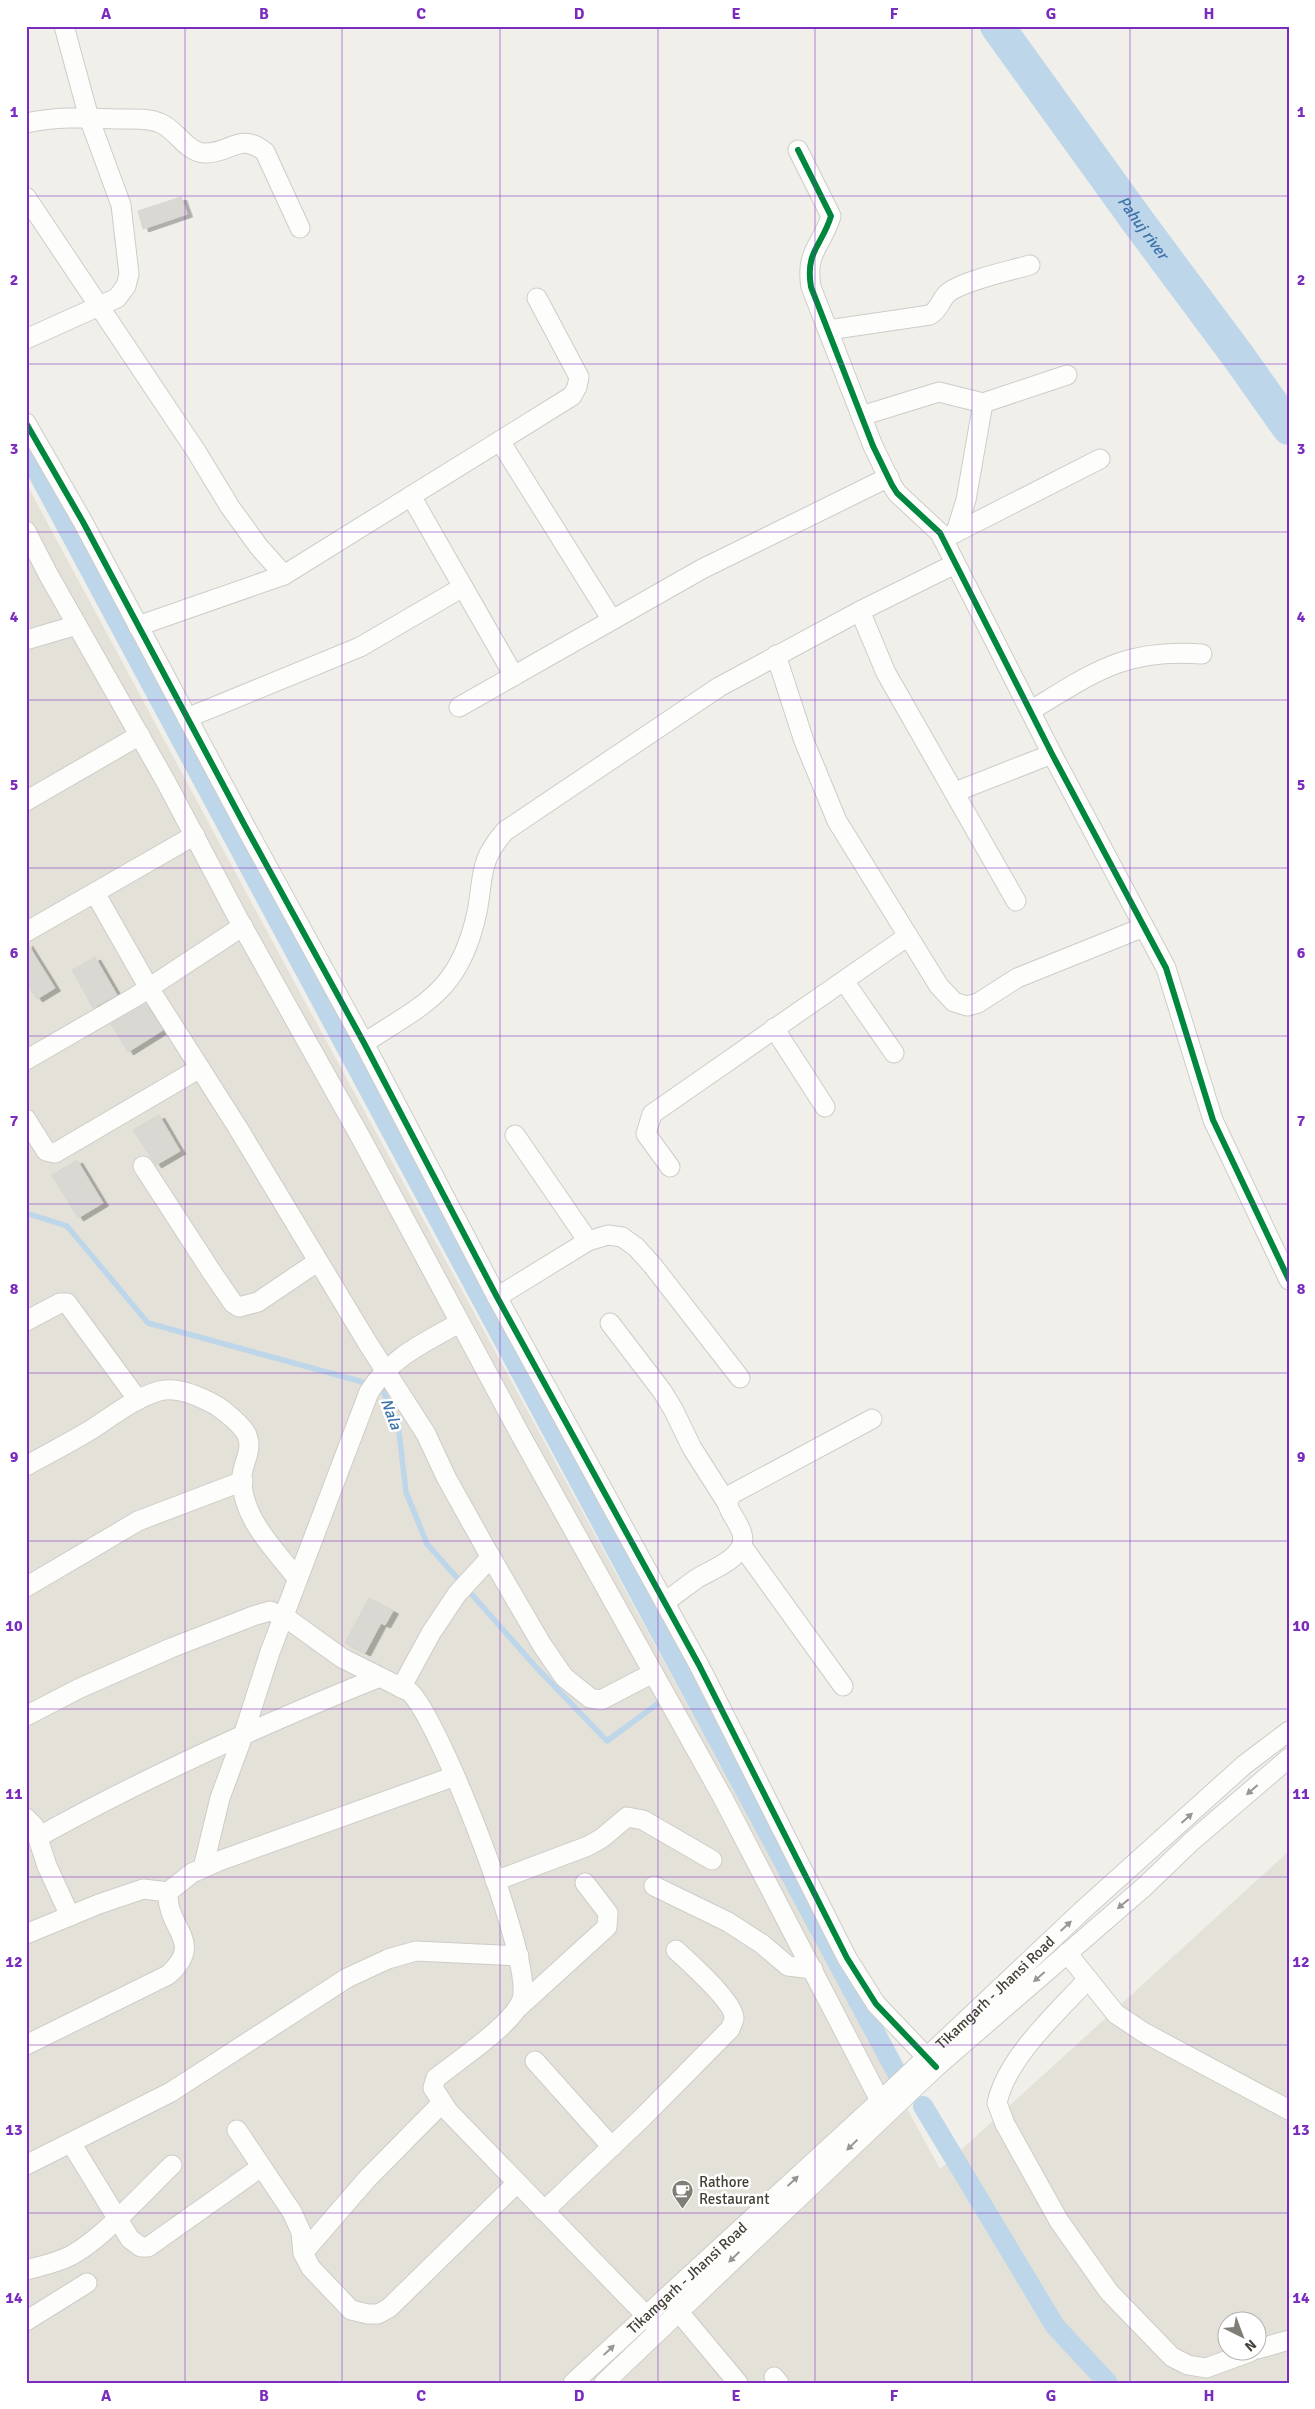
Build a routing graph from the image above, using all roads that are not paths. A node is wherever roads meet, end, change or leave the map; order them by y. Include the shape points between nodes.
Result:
1 (64, 26) edge
2 (89, 118) junction
3 (26, 123) edge
4 (798, 150) dead end
5 (26, 198) edge
6 (300, 228) dead end
7 (1030, 265) dead end
8 (537, 298) dead end
9 (99, 307) junction
10 (828, 330) junction
11 (26, 339) edge
12 (1067, 375) dead end
13 (983, 403) junction
14 (861, 416) junction
15 (26, 423) edge
16 (500, 441) junction
17 (1100, 459) dead end
18 (888, 477) junction
19 (411, 496) junction
20 (26, 530) edge
21 (950, 536) junction
22 (955, 564) junction
23 (284, 575) junction
24 (464, 587) junction
25 (860, 611) junction
26 (612, 620) junction
27 (77, 625) junction
28 (138, 626) junction
29 (26, 640) edge
30 (1202, 654) dead end
31 (776, 655) junction
32 (514, 676) junction
33 (459, 707) dead end
34 (1030, 711) junction
35 (187, 718) junction
36 (140, 735) junction
37 (1052, 754) junction
38 (956, 792) junction
39 (26, 801) edge
40 (195, 836) junction
41 (95, 893) junction
42 (1016, 901) dead end
43 (243, 926) junction
44 (1144, 927) junction
45 (26, 932) edge
46 (908, 936) junction
47 (844, 981) junction
48 (149, 988) junction
49 (774, 1028) junction
50 (364, 1043) junction
51 (894, 1053) dead end
52 (26, 1060) edge
53 (200, 1068) junction
54 (825, 1106) dead end
55 (26, 1119) edge
56 (516, 1135) dead end
57 (143, 1166) dead end
58 (670, 1167) dead end
59 (588, 1242) junction
60 (317, 1262) junction
61 (1289, 1280) edge
62 (498, 1297) junction
63 (26, 1321) edge
64 (459, 1323) junction
65 (610, 1323) dead end
66 (740, 1378) dead end
67 (377, 1380) junction
68 (138, 1400) junction
69 (872, 1419) dead end
70 (26, 1466) edge
71 (242, 1481) junction
72 (727, 1503) junction
73 (742, 1546) junction
74 (491, 1557) junction
75 (297, 1578) junction
76 (26, 1587) edge
77 (664, 1602) junction
78 (285, 1617) junction
79 (380, 1677) junction
80 (657, 1680) junction
81 (843, 1686) dead end
82 (401, 1688) junction
83 (26, 1716) edge
84 (1289, 1731) edge
85 (244, 1733) junction
86 (1289, 1758) edge
87 (455, 1776) junction
88 (27, 1815) edge
89 (38, 1837) junction
90 (712, 1860) dead end
91 (203, 1868) junction
92 (495, 1881) junction
93 (585, 1884) dead end
94 (654, 1886) dead end
95 (168, 1892) junction
96 (70, 1916) junction
97 (26, 1934) edge
98 (676, 1950) dead end
99 (1068, 1953) junction
100 (519, 1956) junction
101 (812, 1969) junction
102 (1088, 1979) junction
103 (518, 2007) junction
104 (26, 2045) edge
105 (535, 2061) dead end
106 (926, 2067) junction
107 (890, 2101) junction
108 (442, 2103) junction
109 (1289, 2110) edge
110 (237, 2130) dead end
111 (71, 2143) junction
112 (612, 2147) junction
113 (26, 2165) edge
114 (172, 2165) dead end
115 (261, 2167) junction
116 (517, 2183) junction
117 (544, 2211) junction
118 (117, 2217) junction
119 (302, 2253) junction
120 (26, 2270) edge
121 (87, 2283) dead end
122 (678, 2311) junction
123 (646, 2316) junction
124 (26, 2321) edge
125 (660, 2330) junction
126 (1289, 2340) edge
127 (1268, 2346) edge
128 (1222, 2362) edge
129 (573, 2383) edge
130 (604, 2383) edge
131 (738, 2383) edge

1 - 2 street
2 - 3 street via 67,117
2 - 6 street via 148,120 162,124 193,150 203,153 245,142 256,144 265,152
2 - 9 street via 120,206 129,274 118,298
4 - 10 street via 831,216 808,269 811,287
5 - 9 street
7 - 10 street via 948,292 938,309 930,315
8 - 16 street via 579,377 577,387 572,396
9 - 11 street
9 - 23 street via 230,507
10 - 14 street
12 - 13 street
13 - 14 street via 939,392
13 - 21 street via 966,500
14 - 18 street
15 - 28 street
16 - 19 street
16 - 26 street
17 - 21 street
18 - 21 street via 897,493
18 - 26 street via 702,569
19 - 23 street
19 - 24 street
20 - 27 street
21 - 22 street
22 - 25 street
22 - 34 street
23 - 28 street
24 - 32 street
24 - 35 street via 360,646
25 - 31 street
25 - 38 street via 886,673
26 - 32 street
27 - 29 street
27 - 36 street
28 - 35 street
30 - 34 street via 1176,652 1125,659 1096,671
31 - 46 street via 804,741 837,821
31 - 50 street via 719,687 505,831 490,848 481,875 470,941 452,978 439,993
32 - 33 street
34 - 37 street
35 - 50 street
36 - 39 street
36 - 40 street
37 - 38 street
37 - 44 street
38 - 42 street
40 - 41 street
40 - 43 street
41 - 45 street
41 - 48 street
43 - 48 street
43 - 64 street
44 - 46 street via 1017,978 990,997 967,1006 954,1002 939,986
44 - 61 street via 1166,968 1213,1120
46 - 47 street
47 - 49 street
47 - 51 street
48 - 52 street
48 - 53 street
49 - 54 street
49 - 58 street via 652,1114 646,1134
50 - 62 street
53 - 55 street via 55,1153 46,1152
53 - 60 street
56 - 59 street
57 - 60 street via 211,1271 239,1307 258,1302
59 - 62 street
59 - 66 street via 608,1235 622,1237 636,1247
60 - 67 street
62 - 77 street
63 - 68 street via 60,1303 68,1303
64 - 67 street via 406,1353
64 - 80 street
65 - 72 street via 662,1391 692,1448
67 - 74 street via 426,1434
67 - 75 street via 349,1439 314,1540
68 - 70 street
68 - 71 street via 160,1391 178,1391 208,1401 225,1411 246,1435 249,1453
69 - 72 street via 742,1487 732,1494
71 - 75 street via 251,1515
71 - 76 street via 138,1521
72 - 73 street via 743,1534
73 - 77 street via 731,1559
73 - 81 street
74 - 80 street via 547,1653 564,1677 590,1698 600,1700
74 - 82 street via 458,1594 431,1633
75 - 78 street
77 - 106 street via 847,1958 876,2004
78 - 79 street via 342,1658
78 - 83 street via 270,1611 253,1616 78,1689
78 - 85 street
79 - 82 street
79 - 85 street
80 - 101 street
82 - 87 street via 417,1699 431,1721
106 -> 84 street, Tikamgarh - Jhansi Road via 1084,1910 1244,1765
85 - 89 street via 95,1805
85 - 91 street via 220,1798
86 -> 99 street
87 - 91 street
87 - 92 street
88 - 89 street
89 - 96 street via 47,1866
90 - 92 street via 643,1820 627,1817 588,1846
91 - 95 street
92 - 100 street
93 - 103 street via 608,1913 607,1926
94 - 101 street via 734,1926 788,1966
95 - 96 street via 143,1889
95 - 104 street via 167,1907 185,1942 180,1964 168,1975
96 - 97 street
98 - 112 street via 722,1996 734,2018 730,2029
99 - 102 street
99 -> 106 street
100 - 103 street via 525,1983
100 - 111 street via 416,1951 388,1959 347,1978 170,2092
101 - 107 street
102 - 109 street via 1116,2014 1143,2032
102 - 128 street via 1028,2046 1008,2075 997,2103 1005,2124 1059,2221 1109,2292 1172,2357 1188,2365 1206,2368
103 - 108 street via 497,2030 436,2078 433,2088
105 - 112 street
106 - 107 street
107 -> 122 street
123 -> 107 street, Tikamgarh - Jhansi Road
108 - 116 street
108 - 119 street
110 - 115 street
111 - 113 street
111 - 118 street
112 - 117 street
114 - 118 street
115 - 118 street via 148,2247 141,2247 130,2238
115 - 119 street via 292,2212 300,2232
116 - 117 street
116 - 119 street via 389,2308 378,2314 351,2310 311,2268
117 - 123 street
118 - 120 street via 72,2255
121 - 124 street
122 - 125 street
122 - 131 street
123 - 125 street
129 -> 123 street, Tikamgarh - Jhansi Road
125 - 130 street
126 - 127 street

